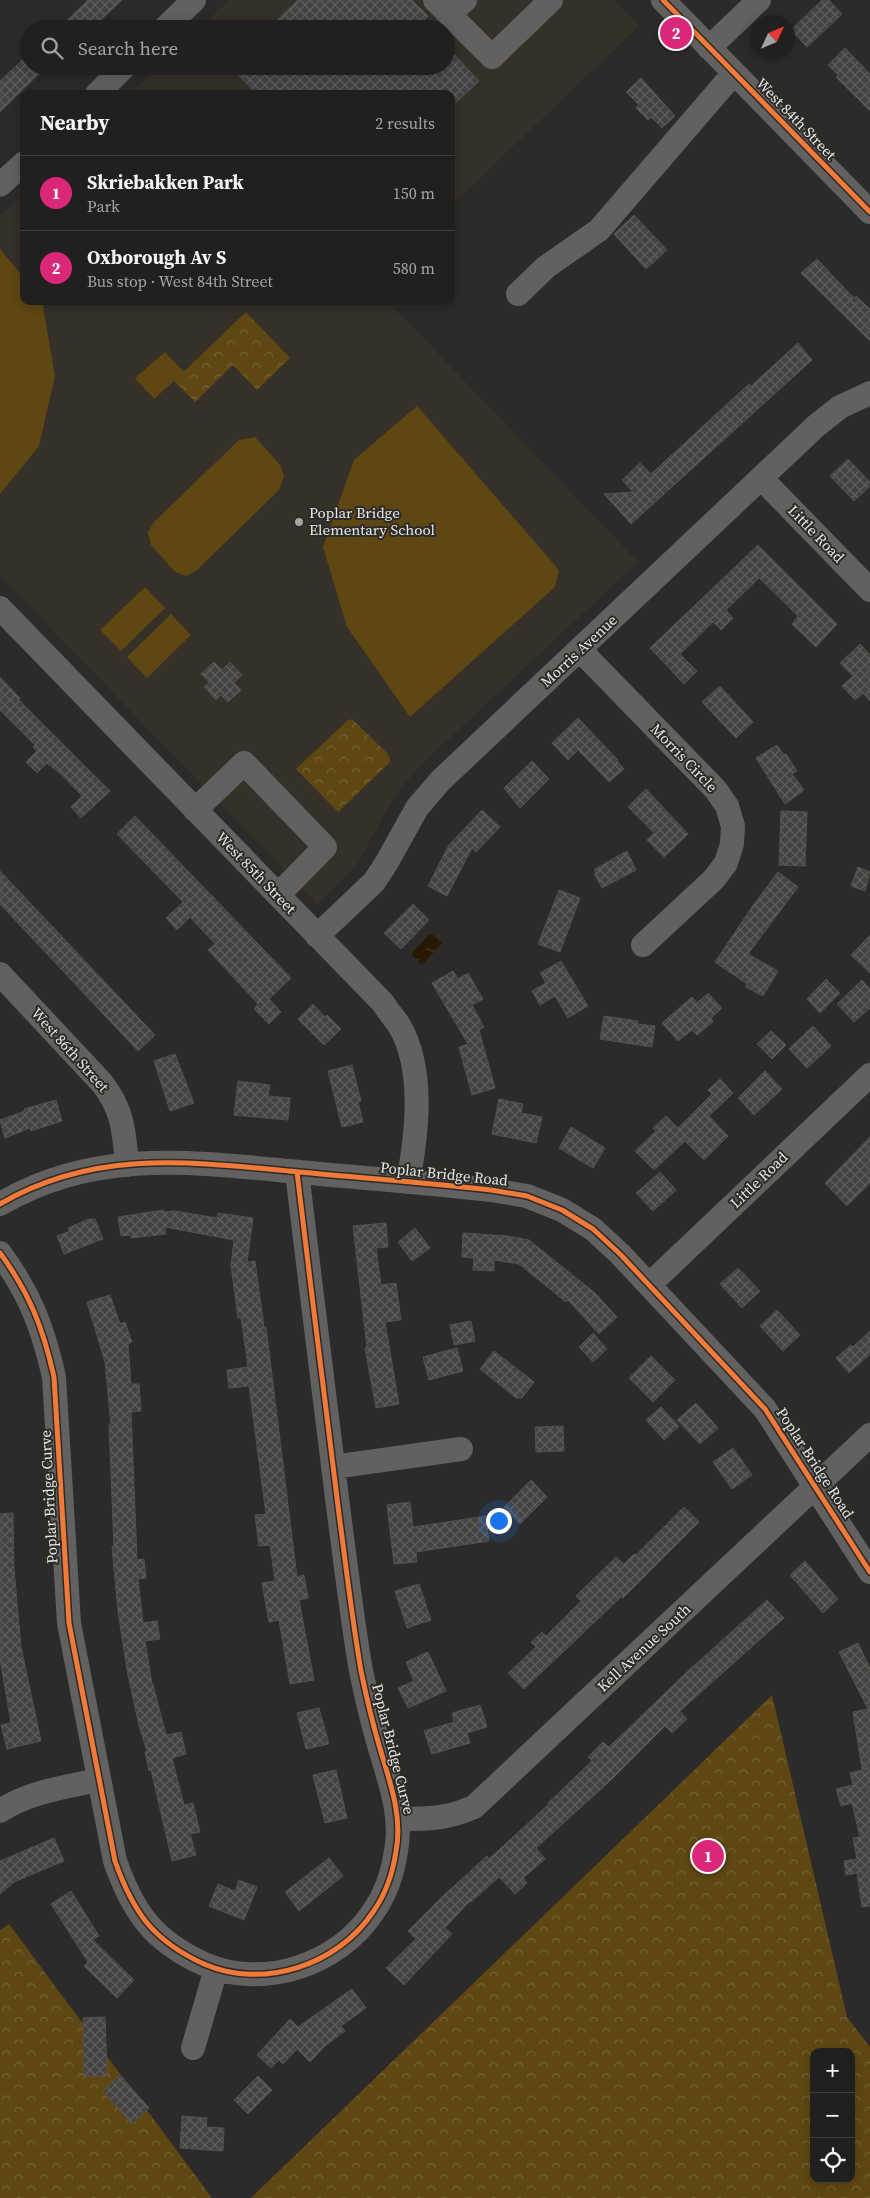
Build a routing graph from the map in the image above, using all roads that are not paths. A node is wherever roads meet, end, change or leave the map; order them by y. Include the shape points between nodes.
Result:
1 (194, 0) edge
2 (551, 0) edge
3 (662, 0) edge
4 (759, 0) edge
5 (450, 5) edge
6 (173, 20) edge
7 (709, 48) junction
8 (734, 73) junction
9 (118, 75) edge
10 (106, 90) edge
11 (20, 167) edge
12 (0, 186) edge
13 (870, 212) edge
14 (518, 294) dead end
15 (870, 393) edge
16 (762, 478) junction
17 (870, 590) edge
18 (0, 608) edge
19 (580, 650) junction
20 (195, 810) junction
21 (278, 895) junction
22 (317, 936) junction
23 (643, 945) dead end
24 (0, 974) edge
25 (870, 1074) edge
26 (127, 1165) junction
27 (297, 1172) junction
28 (408, 1182) junction
29 (0, 1204) edge
30 (0, 1253) edge
31 (649, 1284) junction
32 (870, 1435) edge
33 (461, 1448) dead end
34 (333, 1468) junction
35 (816, 1487) junction
36 (870, 1572) edge
37 (98, 1780) junction
38 (0, 1811) edge
39 (399, 1819) junction
40 (216, 1969) junction
41 (193, 2048) dead end

1 - 6 street
2 - 5 street via 492,57
3 - 7 street, West 84th Street
4 - 7 street
7 - 8 street, West 84th Street
8 - 13 street, West 84th Street
8 - 14 street via 599,230 546,267
9 - 10 street
11 - 12 street
15 - 16 street, Morris Avenue via 840,406
16 - 17 street, Little Road
16 - 19 street, Morris Avenue
18 - 20 street, West 85th Street
19 - 22 street, Morris Avenue via 440,781 417,808 374,882
19 - 23 street, Morris Circle via 716,790 727,806 733,826 726,863 714,879
20 - 21 street, West 85th Street
20 - 21 street via 244,763 325,848
21 - 22 street, West 85th Street
22 - 28 street, West 85th Street via 383,1003 410,1050 416,1075 416,1101
24 - 26 street, West 86th Street via 113,1098 121,1114
25 - 31 street, Little Road
26 - 27 street, Poplar Bridge Road via 160,1162 222,1164
26 - 29 street, Poplar Bridge Road via 100,1167 55,1178
27 - 28 street, Poplar Bridge Road
27 - 34 street, Poplar Bridge Curve
28 - 31 street, Poplar Bridge Road via 527,1196 562,1210 593,1228
30 - 37 street, Poplar Bridge Curve via 35,1310 54,1376 69,1623
31 - 35 street, Poplar Bridge Road via 765,1410
32 - 35 street, Kell Avenue South
33 - 34 street
34 - 39 street, Poplar Bridge Curve via 361,1671
35 - 36 street, Poplar Bridge Road
35 - 39 street, Kell Avenue South via 474,1807 435,1819
37 - 38 street via 50,1790
37 - 40 street, Poplar Bridge Curve via 115,1861 126,1893 143,1920 167,1944
39 - 40 street, Poplar Bridge Curve via 397,1851 388,1883 374,1912 352,1938 325,1957 294,1969 262,1975
40 - 41 street

